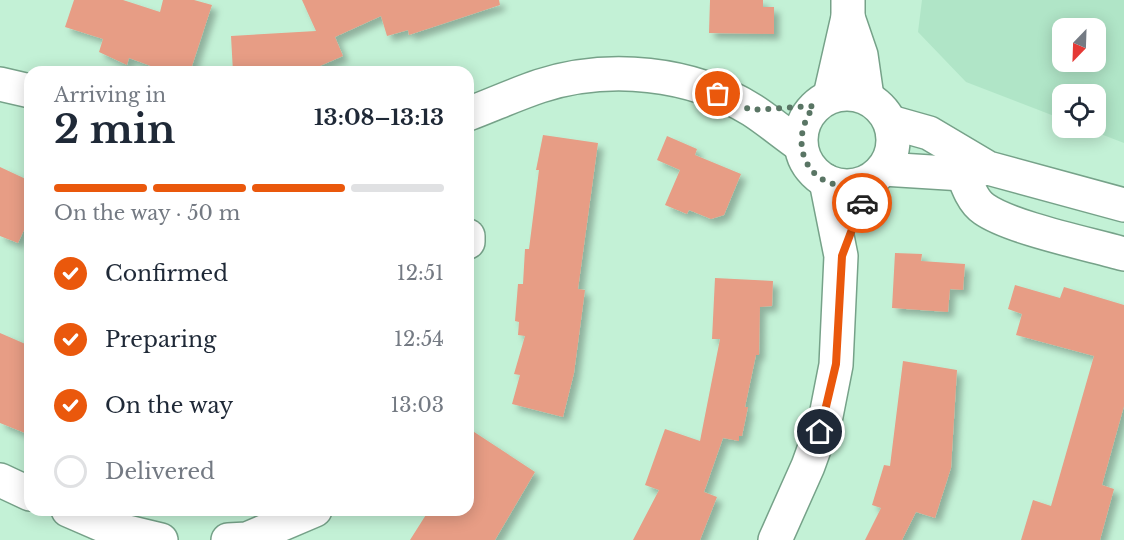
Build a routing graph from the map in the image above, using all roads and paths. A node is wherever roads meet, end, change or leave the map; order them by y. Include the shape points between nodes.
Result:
1 (848, 8) edge
2 (0, 84) edge
3 (24, 90) edge
4 (867, 98) junction
5 (822, 101) junction
6 (751, 110) junction
7 (474, 112) edge
8 (890, 122) junction
9 (800, 145) junction
10 (975, 171) junction
11 (878, 173) junction
12 (826, 181) junction
13 (1124, 205) edge
14 (1124, 254) edge
15 (842, 256) junction
16 (0, 480) edge
17 (24, 491) edge
18 (82, 516) edge
19 (301, 516) edge
20 (161, 540) edge
21 (228, 540) edge
22 (775, 540) edge

1 - 4 street
1 - 5 street
2 - 3 street
4 - 5 street via 855,93
4 - 8 street via 877,104
5 - 6 street
5 - 9 street via 803,125
6 - 7 street via 680,80 639,74 592,75 541,85
6 - 9 street
8 - 10 street via 929,133
8 - 11 street via 893,146
9 - 12 street via 805,160
10 - 11 street
10 - 13 street
10 - 14 street via 968,187 982,208 1002,219
11 - 12 street via 850,186
11 - 15 street
12 - 15 street
15 - 22 street via 836,364 826,416
16 - 17 street
18 - 20 street via 107,527
19 - 21 street via 247,539

